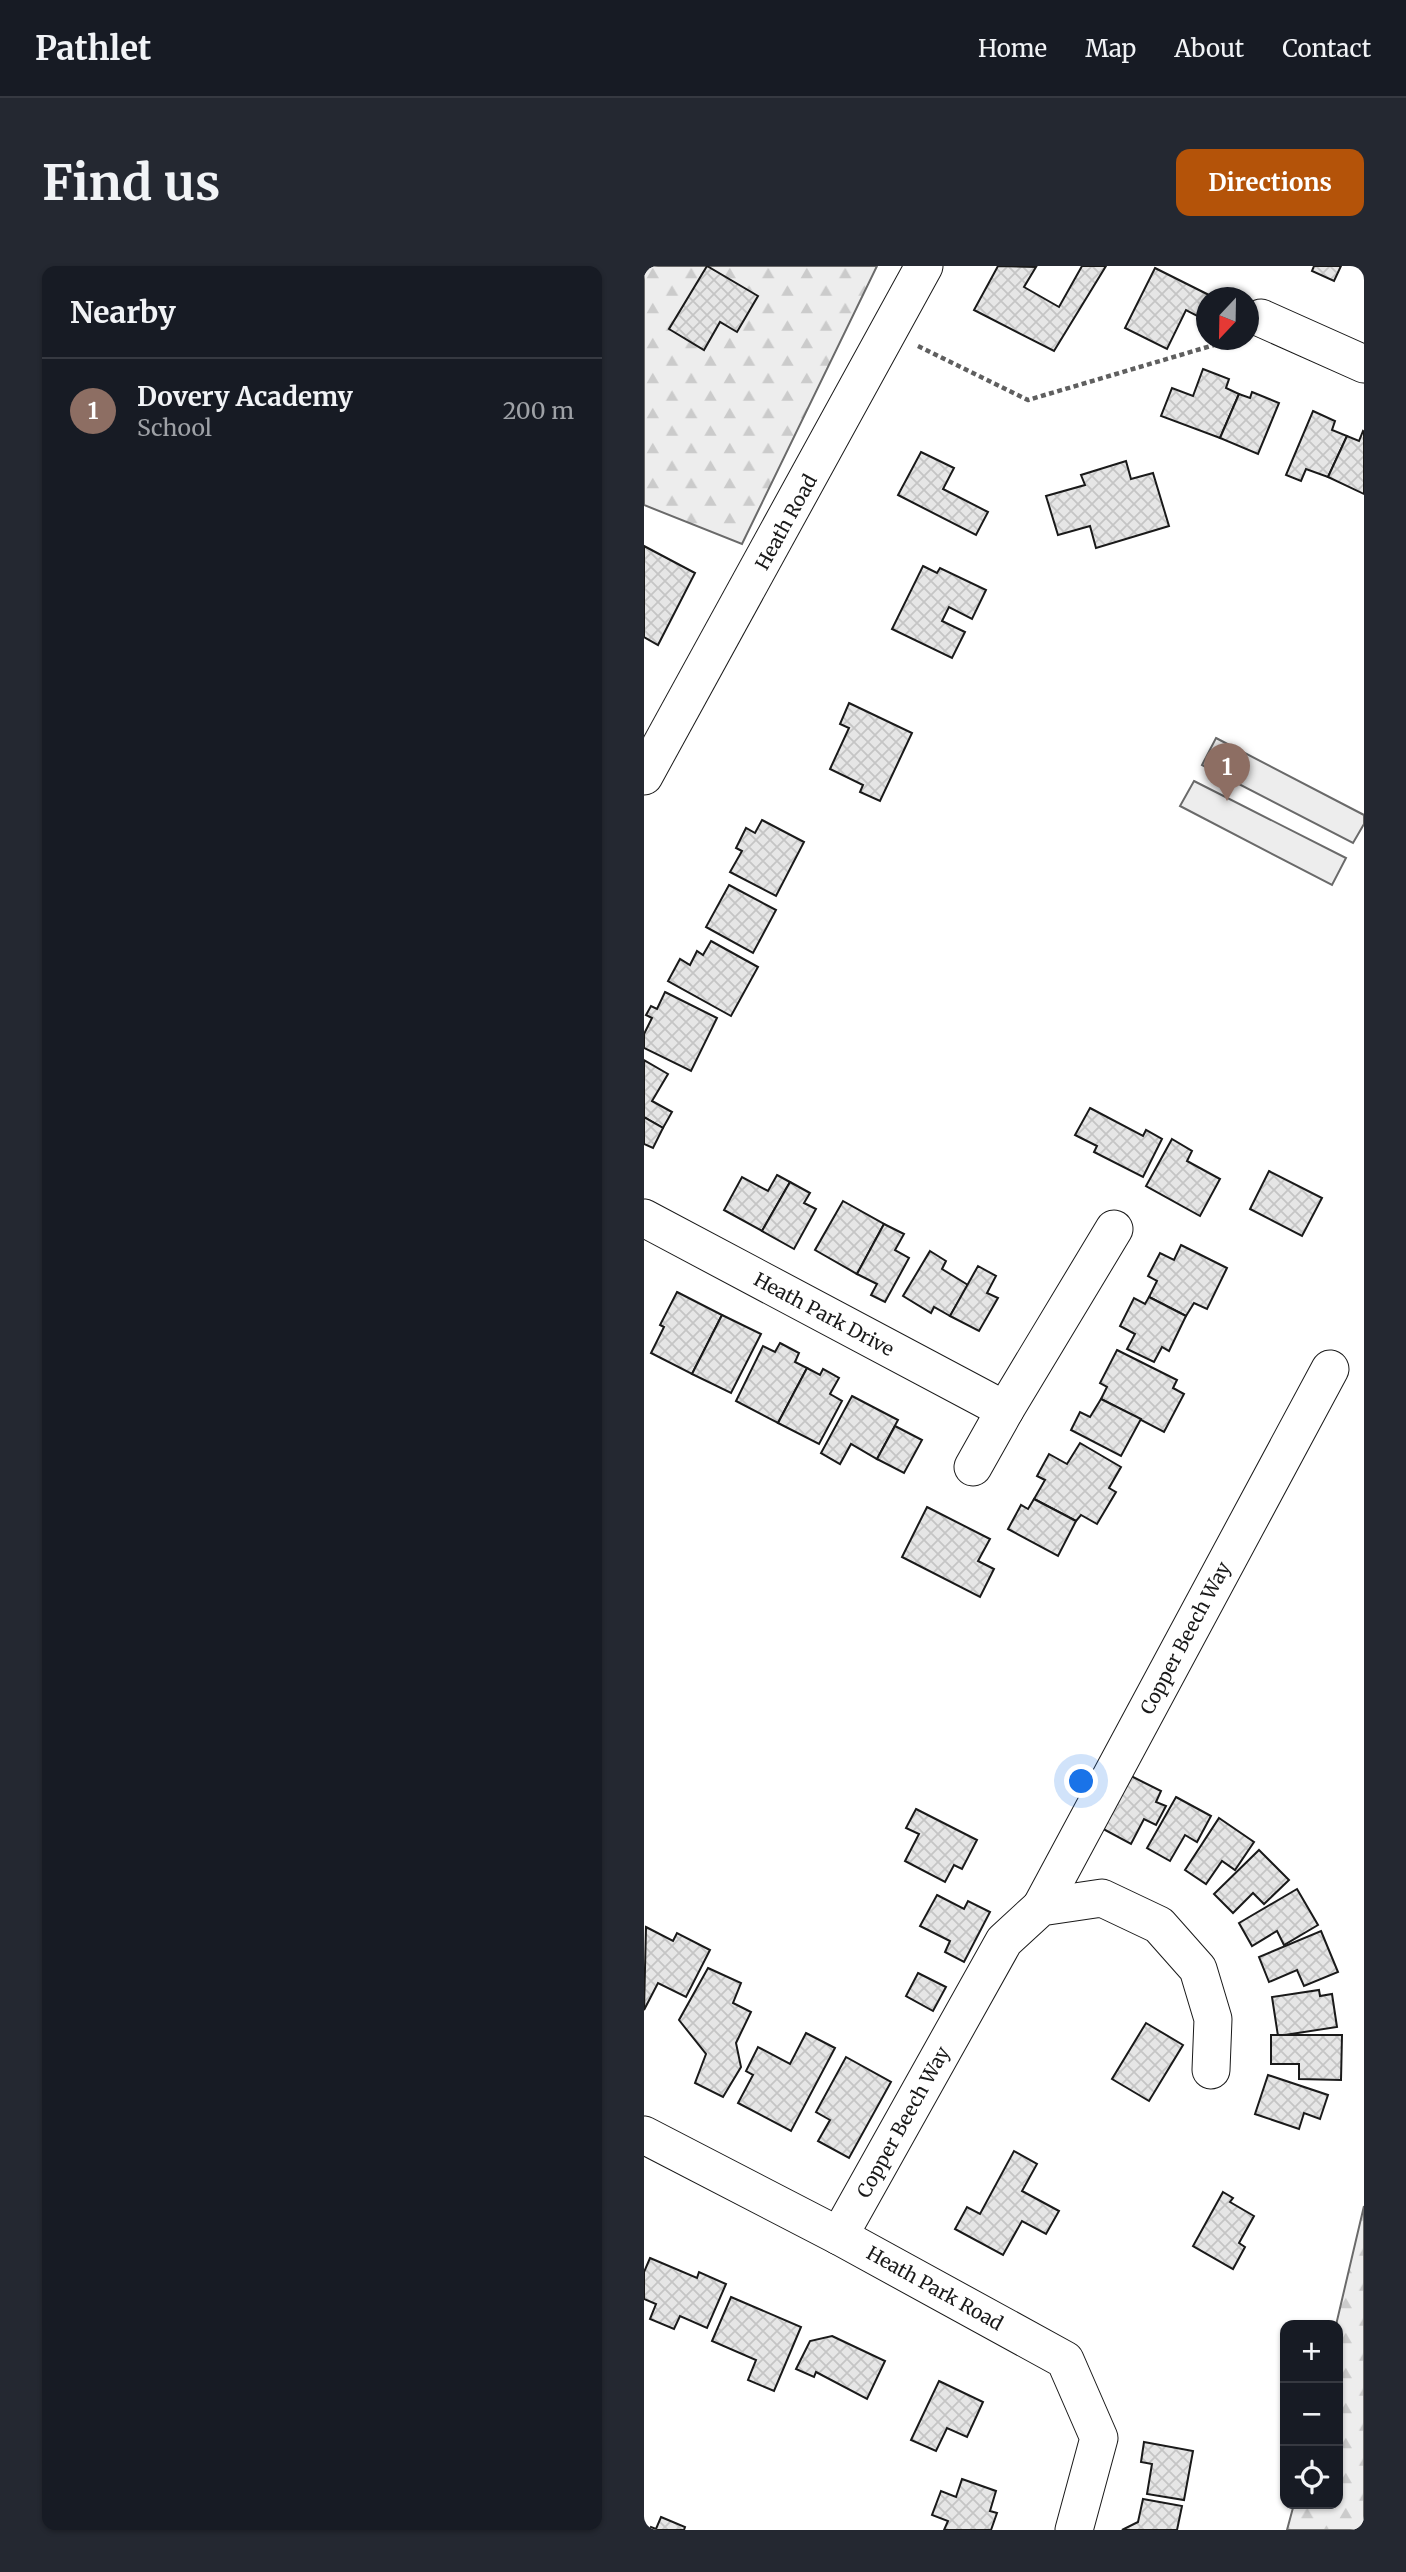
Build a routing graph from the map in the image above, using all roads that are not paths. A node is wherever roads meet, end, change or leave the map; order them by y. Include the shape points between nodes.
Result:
1 (924, 266) edge
2 (1261, 318) dead end
3 (1364, 364) edge
4 (644, 776) edge
5 (644, 1218) edge
6 (1114, 1229) dead end
7 (1330, 1369) dead end
8 (1005, 1410) junction
9 (973, 1467) dead end
10 (1041, 1908) junction
11 (1211, 2070) dead end
12 (644, 2136) edge
13 (839, 2236) junction
14 (1074, 2530) edge

1 - 4 street, Heath Road
2 - 3 street
5 - 8 street, Heath Park Drive
6 - 8 street
7 - 10 street, Copper Beech Way
8 - 9 street
10 - 11 street via 1102,1898 1159,1925 1198,1969 1213,2019
10 - 13 street, Copper Beech Way via 1004,1941
12 - 13 street, Heath Park Road
13 - 14 street, Heath Park Road via 1065,2360 1099,2438

